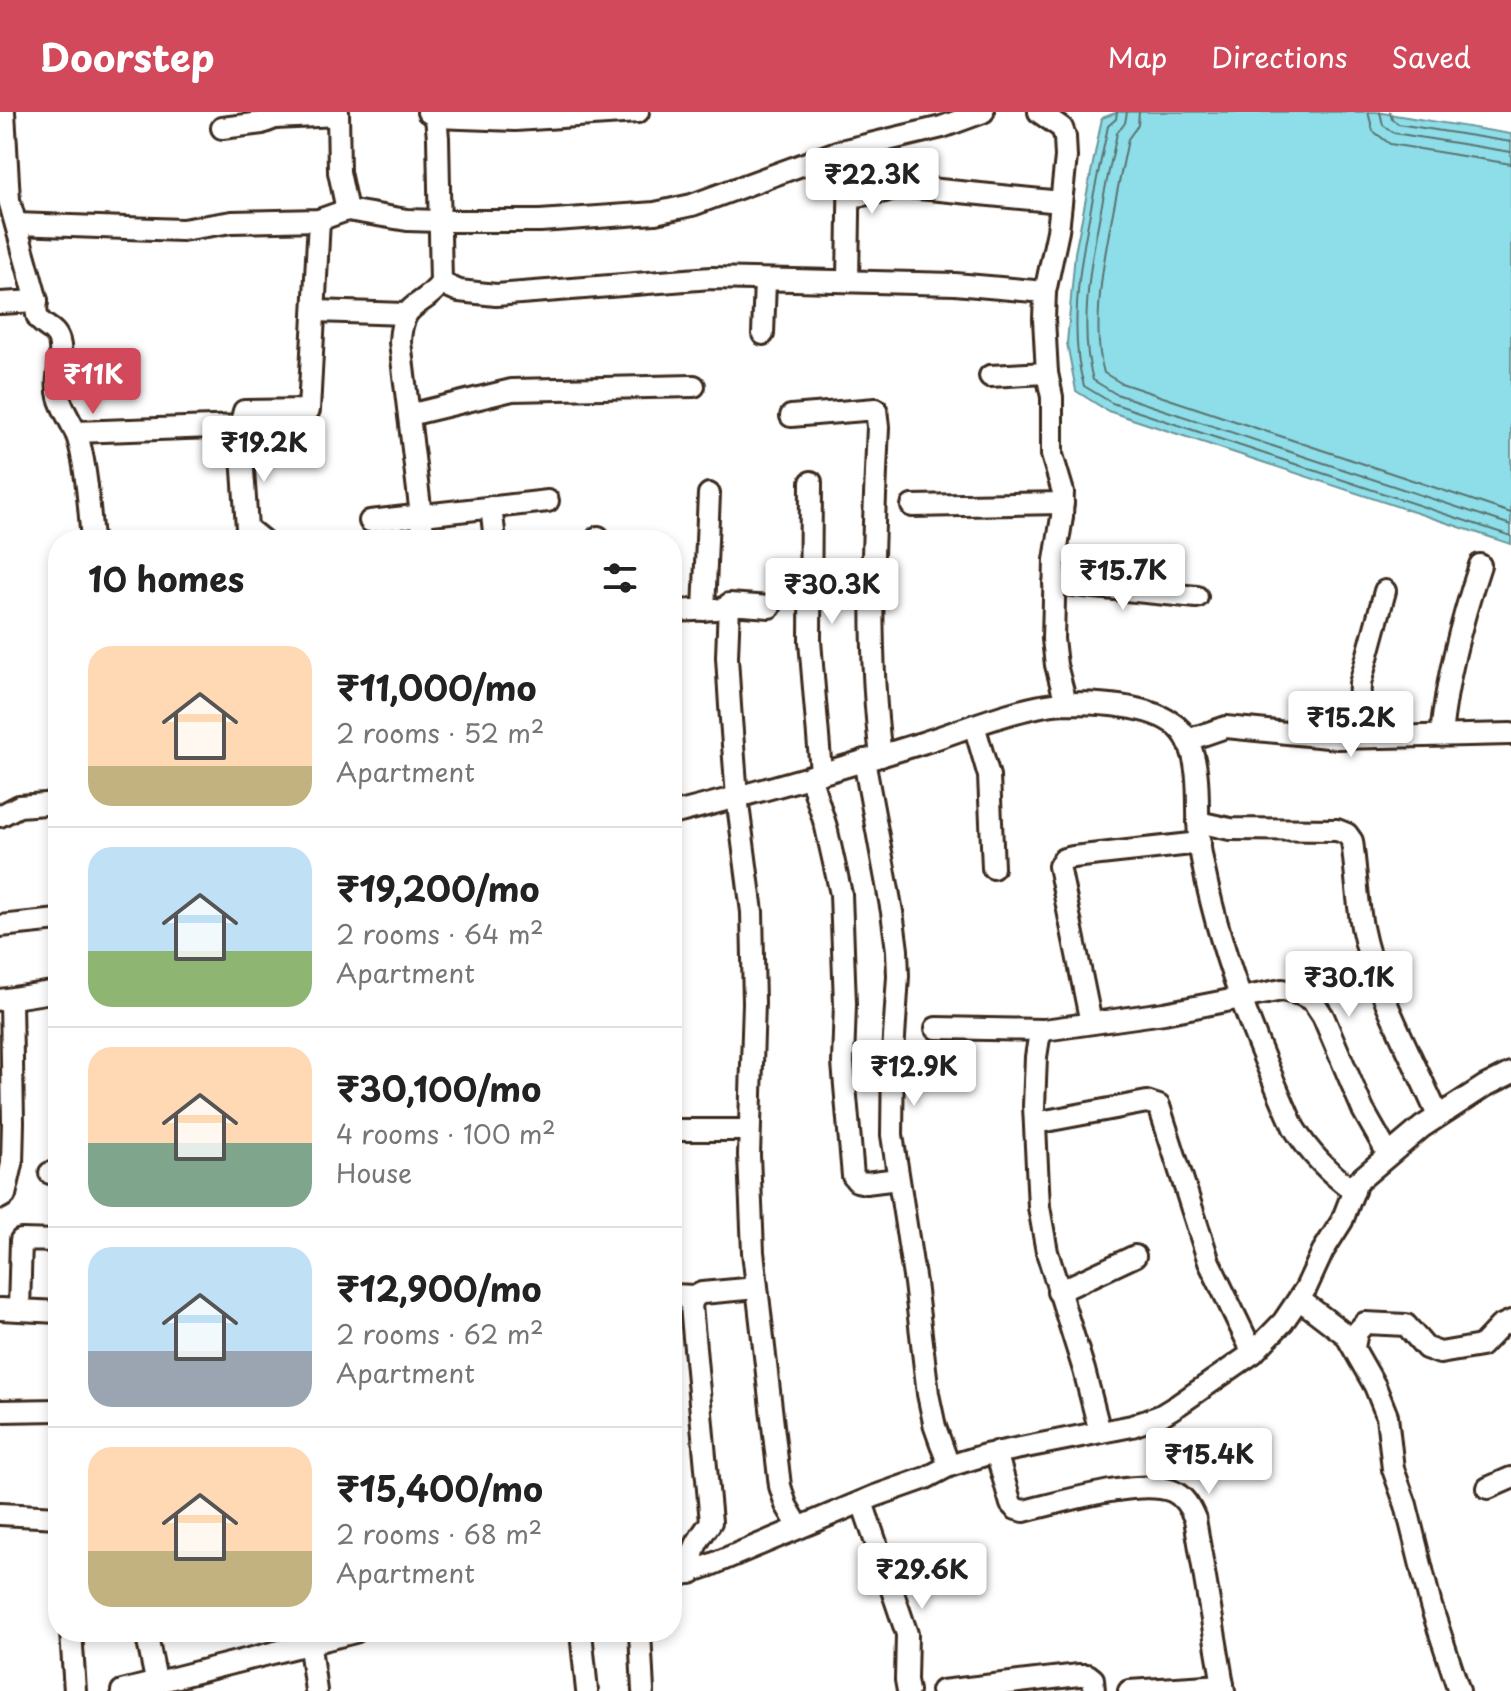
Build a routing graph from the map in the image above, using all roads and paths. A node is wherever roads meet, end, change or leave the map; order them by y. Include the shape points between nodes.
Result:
1 (4, 112) edge
2 (638, 112) edge
3 (983, 112) edge
4 (1039, 112) edge
5 (338, 114) edge
6 (432, 114) edge
7 (274, 115) edge
8 (575, 115) edge
9 (222, 128) dead end
10 (850, 150) junction
11 (851, 197) junction
12 (4, 200) edge
13 (1061, 202) junction
14 (347, 210) junction
15 (319, 220) junction
16 (440, 221) junction
17 (16, 224) junction
18 (765, 281) junction
19 (848, 281) junction
20 (441, 283) junction
21 (1045, 292) junction
22 (37, 301) junction
23 (0, 303) edge
24 (316, 311) junction
25 (405, 314) junction
26 (763, 334) dead end
27 (1047, 373) junction
28 (990, 376) dead end
29 (694, 386) dead end
30 (409, 415) junction
31 (791, 416) dead end
32 (240, 426) junction
33 (76, 432) junction
34 (811, 482) dead end
35 (709, 494) dead end
36 (548, 501) dead end
37 (1063, 503) junction
38 (912, 506) dead end
39 (491, 507) junction
40 (421, 517) junction
41 (370, 521) dead end
42 (91, 530) edge
43 (250, 530) edge
44 (423, 530) edge
45 (494, 530) edge
46 (1480, 565) dead end
47 (1054, 583) junction
48 (1385, 591) dead end
49 (1197, 597) dead end
50 (770, 607) dead end
51 (727, 609) junction
52 (704, 610) junction
53 (682, 611) edge
54 (1066, 703) junction
55 (974, 725) junction
56 (1511, 734) edge
57 (1441, 735) junction
58 (1358, 736) junction
59 (1188, 740) junction
60 (872, 758) junction
61 (816, 774) junction
62 (737, 797) junction
63 (48, 804) edge
64 (682, 811) edge
65 (0, 816) edge
66 (1198, 822) junction
67 (1200, 843) junction
68 (993, 868) dead end
69 (48, 921) edge
70 (0, 926) edge
71 (48, 993) edge
72 (1241, 998) junction
73 (6, 999) edge
74 (1091, 1023) junction
75 (936, 1028) dead end
76 (1044, 1030) junction
77 (1511, 1073) edge
78 (1438, 1116) junction
79 (7, 1122) edge
80 (1035, 1123) junction
81 (682, 1130) edge
82 (749, 1130) junction
83 (1388, 1154) junction
84 (898, 1179) junction
85 (1354, 1191) junction
86 (0, 1198) edge
87 (48, 1241) edge
88 (1135, 1256) dead end
89 (757, 1288) junction
90 (1058, 1292) junction
91 (682, 1295) edge
92 (695, 1296) junction
93 (1299, 1299) junction
94 (10, 1309) edge
95 (48, 1311) edge
96 (1511, 1321) edge
97 (1354, 1347) junction
98 (1253, 1353) junction
99 (48, 1410) edge
100 (0, 1411) edge
101 (1100, 1432) junction
102 (996, 1452) junction
103 (949, 1466) junction
104 (1511, 1478) edge
105 (1488, 1488) dead end
106 (865, 1510) junction
107 (0, 1514) edge
108 (48, 1516) edge
109 (799, 1527) junction
110 (682, 1573) edge
111 (682, 1575) edge
112 (72, 1642) edge
113 (148, 1642) edge
114 (298, 1642) edge
115 (310, 1642) edge
116 (582, 1642) edge
117 (641, 1642) edge
118 (156, 1680) junction
119 (187, 1682) edge
120 (1009, 1687) edge
121 (1224, 1688) edge
122 (75, 1691) edge
123 (122, 1691) edge
124 (316, 1691) edge
125 (587, 1691) edge
126 (643, 1691) edge
127 (908, 1691) edge
128 (942, 1691) edge
129 (1094, 1691) edge
130 (1129, 1691) edge
131 (1459, 1691) edge

1 - 12 street
2 - 8 street
3 - 10 street
4 - 13 street via 1062,128 1065,137
5 - 7 street
5 - 14 street via 339,172
6 - 8 street via 515,120
6 - 16 street
7 - 9 street via 262,123
10 - 11 street
10 - 16 street via 673,211 540,221
11 - 13 street via 909,187
11 - 19 street
12 - 17 street
13 - 21 street
14 - 15 street
14 - 16 street
15 - 17 street via 232,222 182,230
15 - 24 street
16 - 20 street
17 - 22 street
18 - 19 street
18 - 20 street via 673,279 496,295
18 - 26 street
19 - 21 street
20 - 25 street
21 - 27 street
22 - 23 street
22 - 33 street via 39,323 59,341 59,398
24 - 25 street
24 - 32 street via 309,410 244,411
25 - 30 street via 400,342
27 - 28 street
27 - 37 street via 1052,455
29 - 30 street via 512,390
30 - 40 street
31 - 60 street via 876,409
32 - 33 street
32 - 43 street
33 - 42 street
34 - 61 street
35 - 52 street
36 - 39 street
37 - 38 street
37 - 47 street
39 - 40 street
39 - 45 street
40 - 41 street
40 - 44 street
46 - 57 street via 1459,626
47 - 49 street
47 - 54 street via 1053,639
48 - 58 street via 1360,684
50 - 51 street via 729,604
51 - 52 street
51 - 62 street
52 - 53 street
54 - 55 street
54 - 59 street via 1158,714
55 - 60 street
55 - 68 street via 989,776
56 - 57 street
57 - 58 street
58 - 59 street via 1226,727
59 - 66 street via 1196,770
60 - 61 street
60 - 84 street via 897,950 892,1135
61 - 62 street
61 - 84 street via 841,894 843,1063 853,1176 866,1183
62 - 64 street
62 - 82 street via 752,912
63 - 65 street via 19,806
66 - 67 street
66 - 78 street via 1230,829 1316,828 1347,834 1367,946
67 - 72 street via 1217,923
67 - 74 street via 1073,857 1059,866
69 - 70 street
71 - 73 street
72 - 74 street
72 - 83 street via 1282,990 1313,1001
72 - 85 street via 1294,1128 1327,1170
73 - 79 street
74 - 76 street
75 - 76 street
76 - 80 street via 1036,1057
77 - 78 street
78 - 83 street
79 - 86 street via 12,1164
80 - 90 street via 1039,1207
80 - 98 street via 1147,1102 1159,1106 1209,1262
81 - 82 street
82 - 89 street
83 - 85 street
84 - 103 street via 928,1394
85 - 93 street
87 - 94 street via 21,1240
88 - 90 street
89 - 92 street
89 - 109 street via 780,1486
90 - 101 street
91 - 92 street
92 - 110 street via 691,1320 711,1522 697,1538
93 - 97 street
93 - 98 street
94 - 95 street
96 - 97 street via 1481,1346 1440,1353 1426,1348 1406,1325 1365,1323
97 - 131 street via 1387,1416 1393,1469
98 - 101 street via 1160,1416
99 - 100 street
101 - 102 street
102 - 103 street
102 - 121 street via 1011,1504 1024,1511 1135,1487 1171,1491 1182,1498 1195,1519
103 - 106 street
104 - 105 street
106 - 109 street
106 - 127 street via 907,1634
107 - 108 street
109 - 111 street
112 - 122 street
113 - 118 street
114 - 119 street
115 - 124 street
116 - 125 street
117 - 126 street
118 - 119 street
118 - 123 street
120 - 128 street
120 - 129 street via 1088,1675
121 - 130 street

